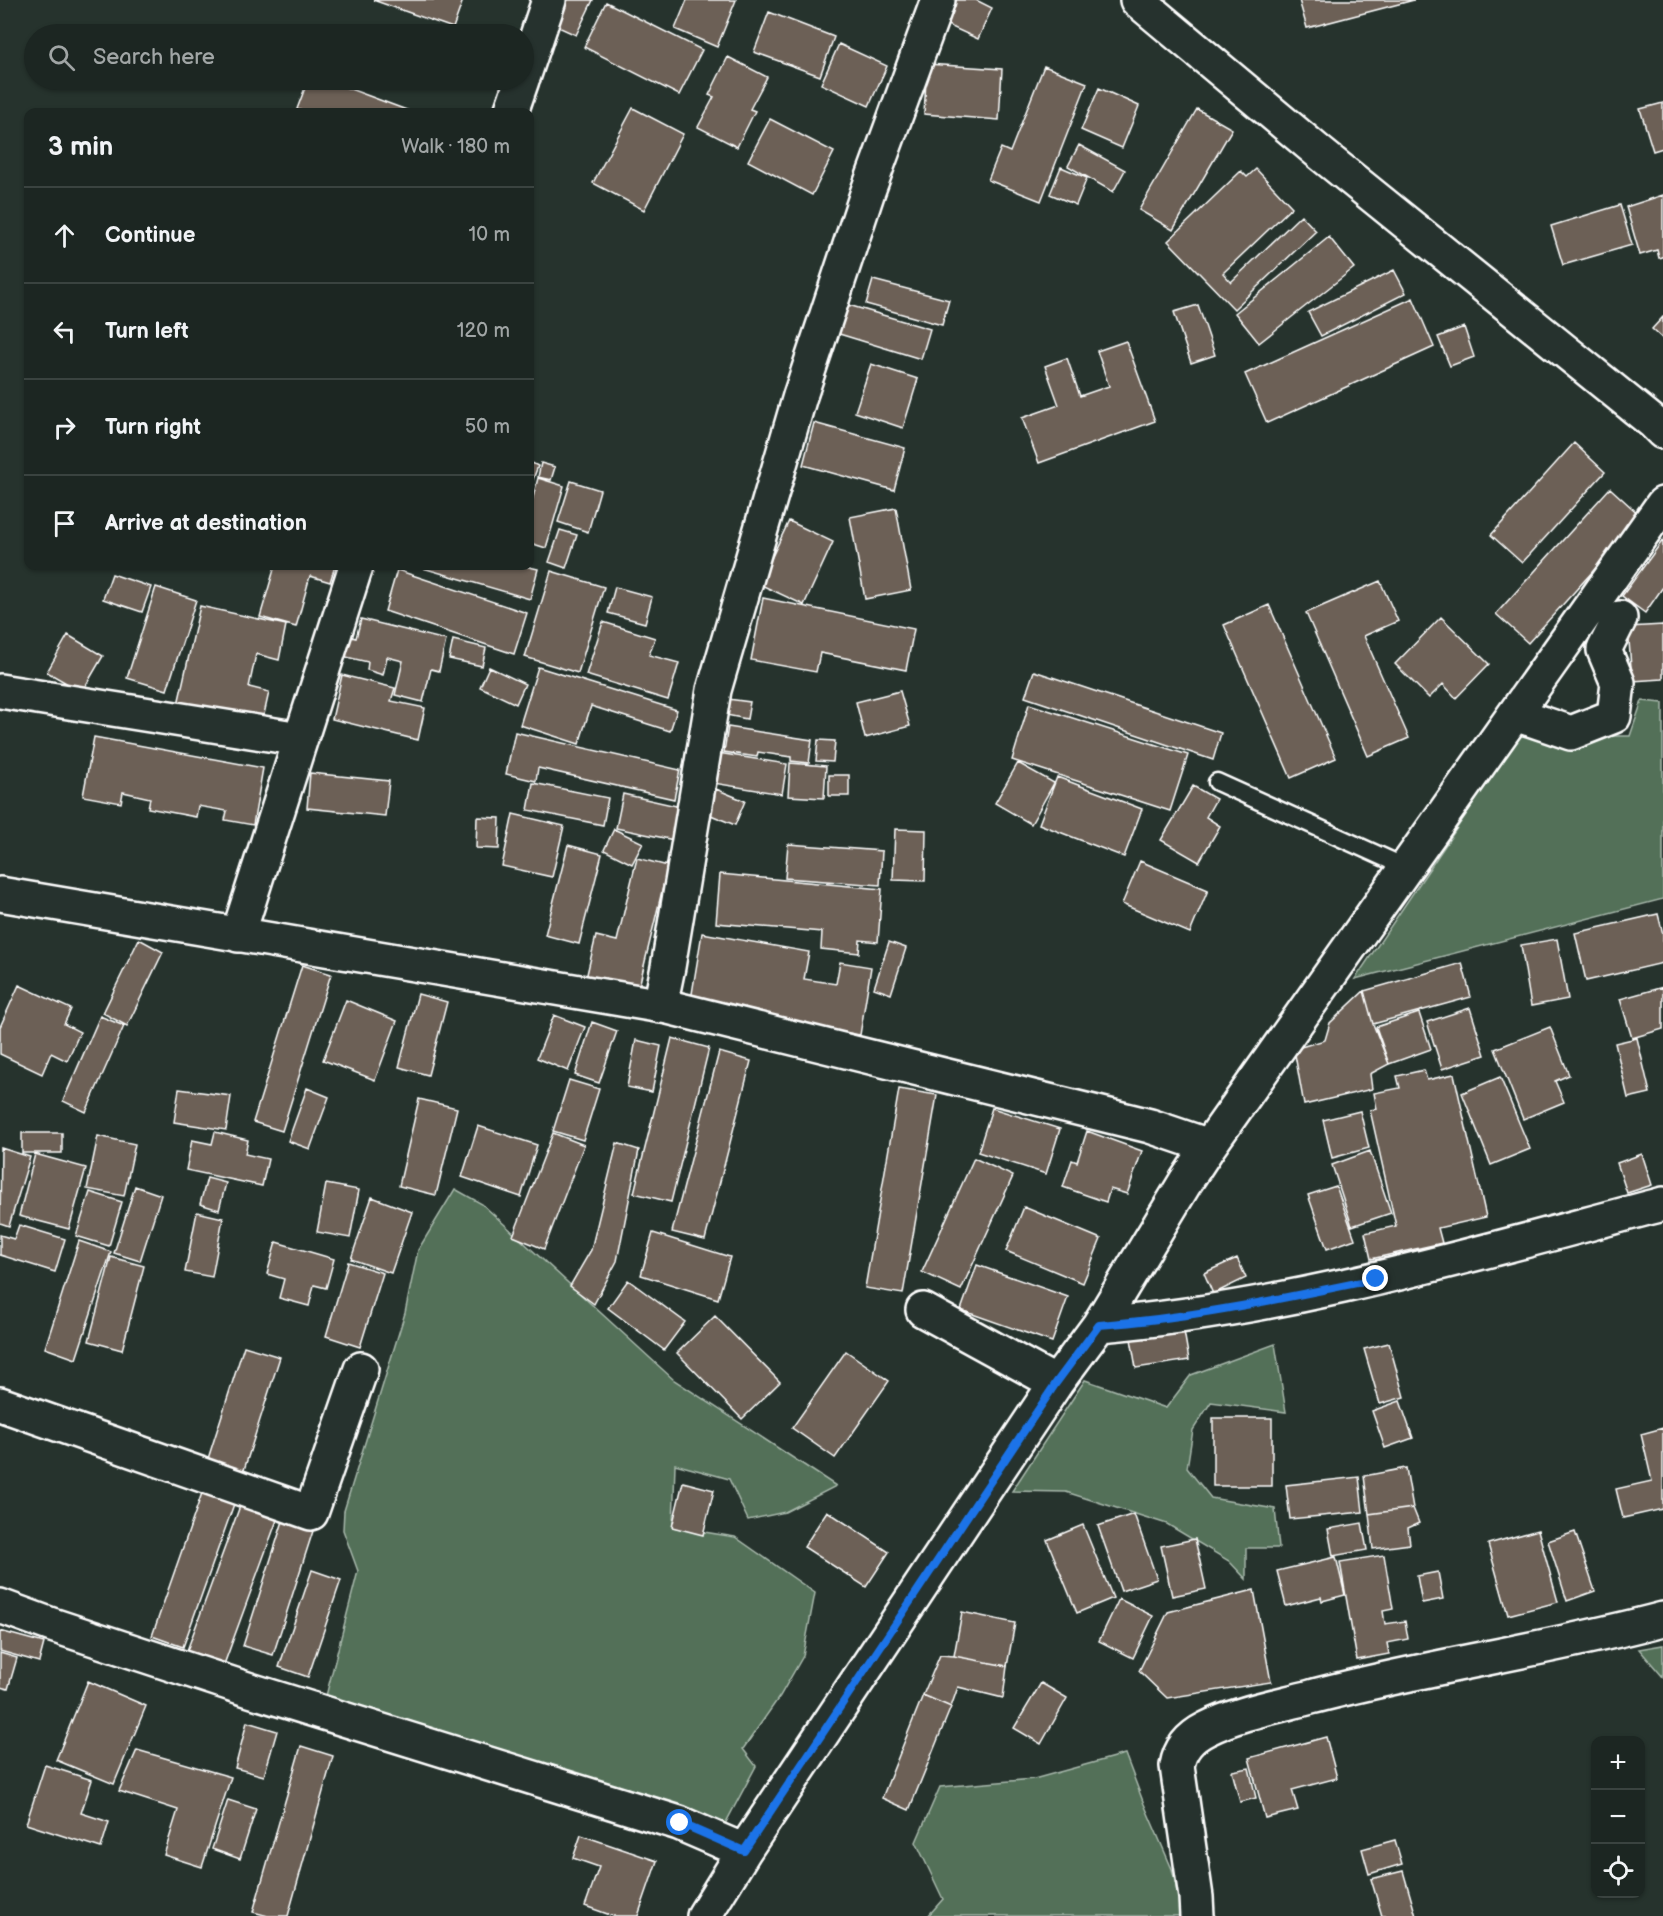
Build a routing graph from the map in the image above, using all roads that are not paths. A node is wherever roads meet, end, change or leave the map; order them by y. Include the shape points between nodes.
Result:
1 (549, 0) edge
2 (938, 0) edge
3 (1137, 0) edge
4 (534, 44) edge
5 (519, 90) edge
6 (512, 108) edge
7 (1660, 424) edge
8 (1663, 504) edge
9 (355, 570) edge
10 (1620, 618) dead end
11 (0, 691) edge
12 (1515, 714) junction
13 (300, 739) junction
14 (1216, 782) dead end
15 (1407, 868) junction
16 (0, 894) edge
17 (238, 935) junction
18 (660, 1006) junction
19 (1209, 1146) junction
20 (1663, 1204) edge
21 (923, 1310) dead end
22 (1099, 1325) junction
23 (361, 1369) dead end
24 (1056, 1383) junction
25 (0, 1404) edge
26 (0, 1606) edge
27 (1663, 1619) edge
28 (744, 1851) junction
29 (704, 1916) edge
30 (1197, 1916) edge

1 - 4 street
2 - 18 street via 800,396 714,690
3 - 7 street via 1330,162
5 - 6 street
8 - 12 street
9 - 13 street
10 - 12 street via 1604,650 1618,683 1614,716 1571,733
11 - 13 street
12 - 15 street
13 - 17 street
14 - 15 lane
15 - 19 street
16 - 17 street
17 - 18 street
18 - 19 street via 1150,1126
19 - 22 street
20 - 22 street via 1376,1279 1251,1305
21 - 24 street
22 - 24 street
23 - 25 street via 310,1512
24 - 28 street
26 - 28 street via 239,1686 680,1823
27 - 30 street via 1358,1684 1206,1729 1186,1743 1177,1766
28 - 29 street

